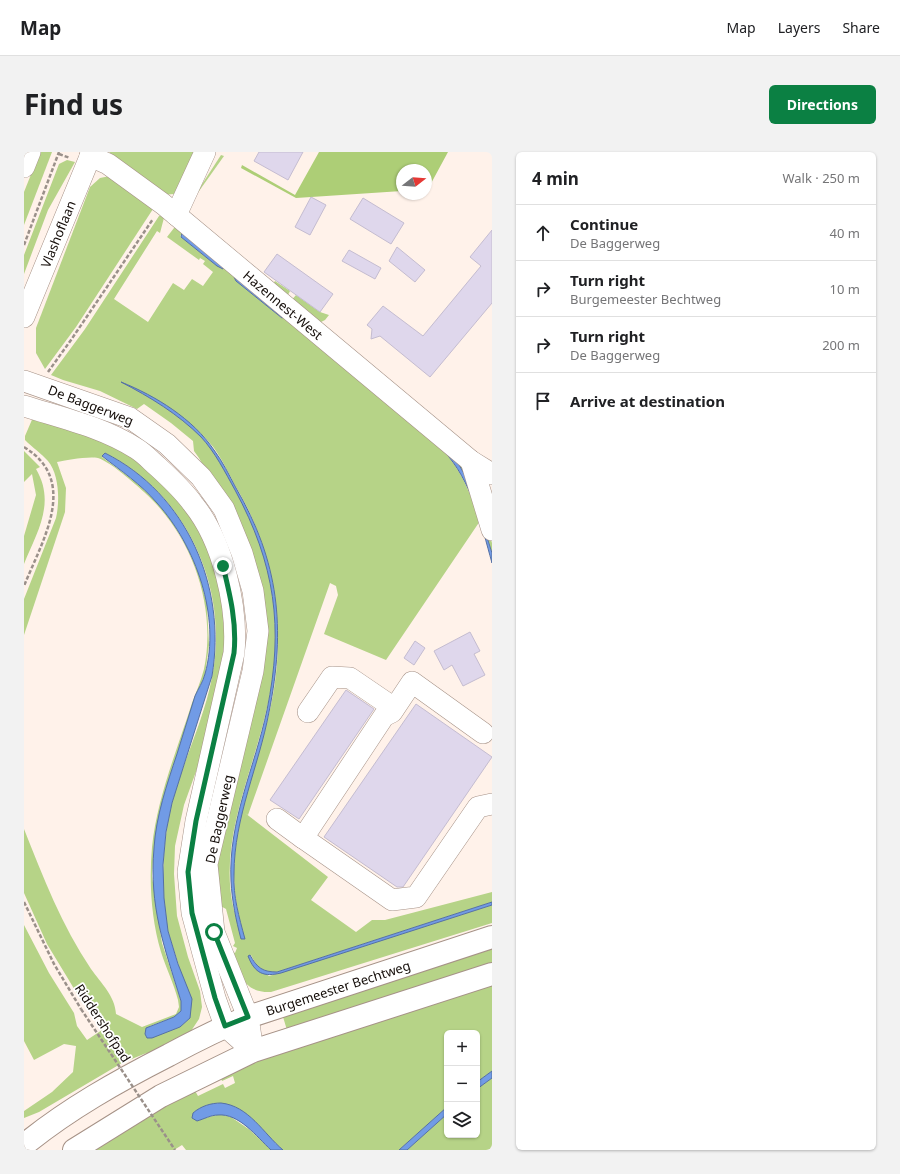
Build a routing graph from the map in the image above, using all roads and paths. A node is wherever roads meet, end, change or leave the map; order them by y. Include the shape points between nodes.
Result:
1 (30, 152) edge
2 (59, 152) edge
3 (205, 152) edge
4 (91, 154) edge
5 (24, 167) edge
6 (169, 210) junction
7 (24, 245) edge
8 (24, 316) edge
9 (33, 384) edge
10 (24, 406) edge
11 (24, 447) edge
12 (471, 461) junction
13 (492, 474) edge
14 (492, 530) edge
15 (24, 586) edge
16 (394, 708) junction
17 (308, 712) dead end
18 (489, 731) edge
19 (492, 804) edge
20 (277, 819) dead end
21 (303, 838) junction
22 (24, 902) edge
23 (492, 937) edge
24 (492, 974) edge
25 (248, 1017) junction
26 (225, 1026) junction
27 (253, 1051) junction
28 (33, 1132) edge
29 (24, 1145) edge
30 (74, 1150) edge
31 (175, 1150) edge

1 - 5 street
2 - 7 path
3 - 6 street
4 - 6 street, Hazennest-West
4 - 8 street, Vlashoflaan
6 - 9 path via 50,368
6 - 12 street, Hazennest-West
9 - 25 street, De Baggerweg via 130,418 167,444 201,477 224,509 242,553 253,591 258,631 253,671 207,864 214,932
10 - 26 street, De Baggerweg via 79,422 138,449 194,504 211,532 223,566 233,607 236,634 234,653 196,821 188,872 192,913
11 - 15 path via 44,464 51,478 55,496 52,518
12 - 13 street, Hazennest-West
12 - 14 street
16 - 17 street via 350,678 332,677
16 - 18 street via 412,682
16 - 21 street via 384,716
19 - 21 street via 478,807 416,897 392,900
20 - 21 street
22 - 31 path, Riddershofpad, bridge via 54,964 81,1009
23 - 25 main road, Burgemeester Bechtweg
24 - 27 main road
25 - 26 main road, Burgemeester Bechtweg
25 - 27 street, De Baggerweg
26 - 27 street, De Baggerweg
26 - 28 main road, Burgemeester Bechtweg via 114,1084
27 - 30 main road via 161,1096
28 - 29 main road, Burgemeester Bechtweg

